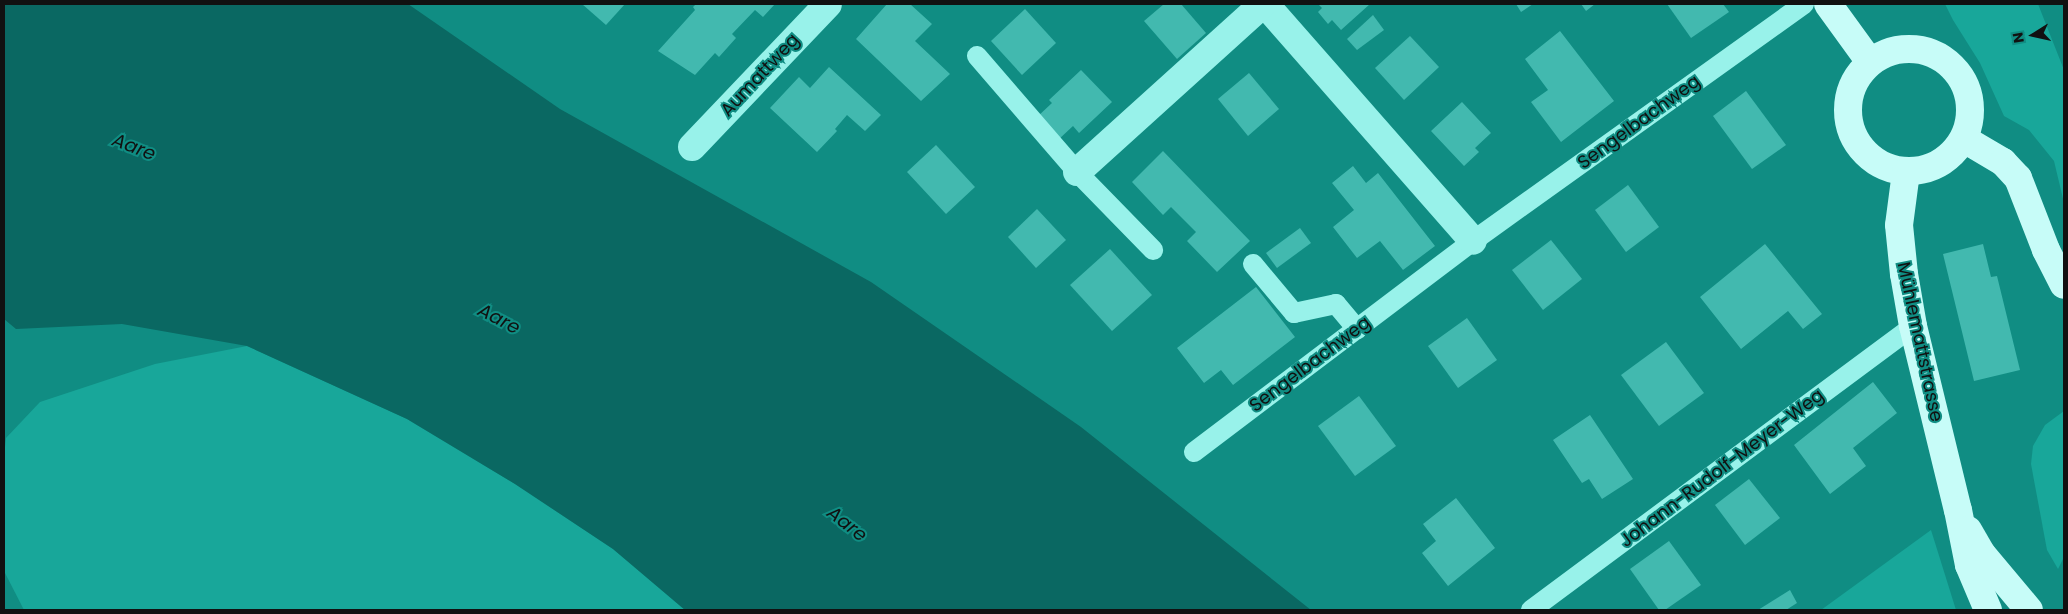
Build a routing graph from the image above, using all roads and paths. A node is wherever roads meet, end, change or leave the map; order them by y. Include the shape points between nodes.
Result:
1 (828, 4) edge
2 (1264, 4) edge
3 (1804, 4) edge
4 (1828, 4) edge
5 (977, 56) dead end
6 (1870, 62) junction
7 (1964, 139) junction
8 (692, 147) dead end
9 (1077, 172) junction
10 (1906, 172) junction
11 (1473, 241) junction
12 (1152, 250) dead end
13 (1253, 264) dead end
14 (2064, 285) edge
15 (1914, 326) junction
16 (1357, 329) junction
17 (1194, 452) dead end
18 (1958, 510) junction
19 (1531, 610) edge
20 (1988, 610) edge
21 (2029, 610) edge

1 - 8 street, Aumattweg
2 - 9 street
2 - 11 street
3 - 11 lane, Sengelbachweg
4 - 6 main road
5 - 9 lane
6 - 7 main road via 1886,53 1904,49 1923,50 1940,57 1955,69 1965,84 1970,102 1970,121
6 - 10 main road via 1860,73 1848,100 1851,130 1857,143 1878,163
7 - 10 main road via 1946,160 1920,171
7 - 14 main road via 2003,162 2018,178 2046,250
9 - 12 lane
10 - 15 main road, Mühlemattstrasse via 1899,224
11 - 16 lane, Sengelbachweg
13 - 16 lane via 1294,313 1336,304
15 - 18 main road, Mühlemattstrasse
15 - 19 lane, Johann-Rudolf-Meyer-Weg
16 - 17 lane, Sengelbachweg
18 - 20 main road, Mühlemattstrasse via 1969,565
18 - 21 main road, Mühlemattstrasse via 1982,554

